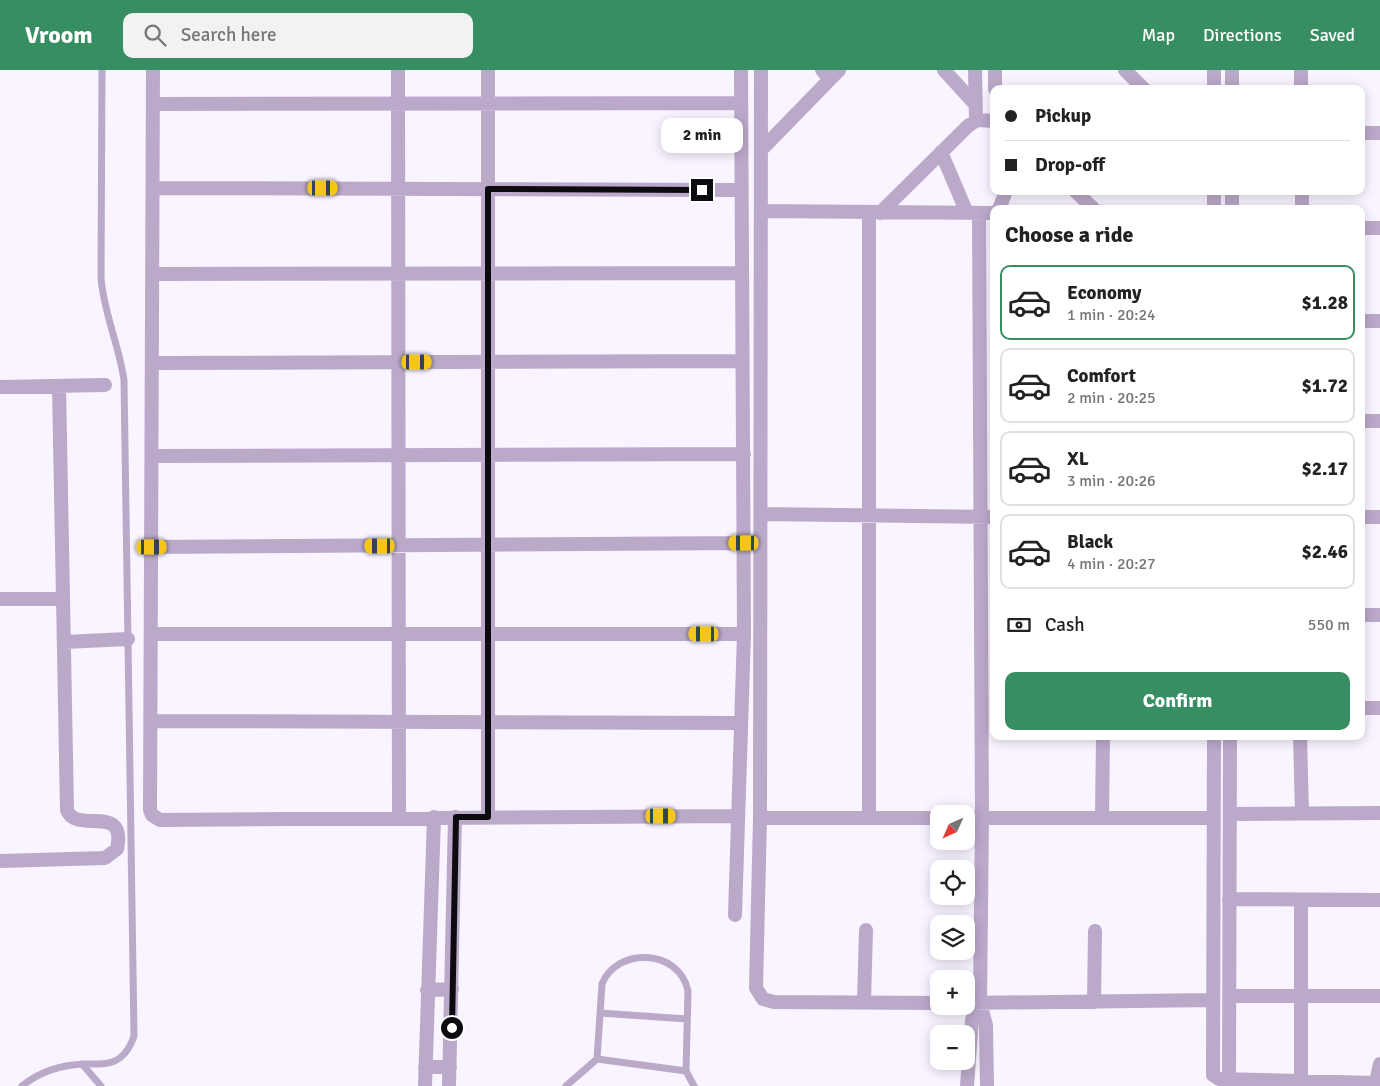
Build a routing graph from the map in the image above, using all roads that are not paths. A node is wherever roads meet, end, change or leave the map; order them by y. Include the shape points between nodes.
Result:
1 (102, 70) edge
2 (153, 70) edge
3 (398, 70) edge
4 (488, 70) edge
5 (741, 70) edge
6 (762, 70) edge
7 (944, 70) edge
8 (975, 70) edge
9 (995, 70) edge
10 (1125, 70) edge
11 (1214, 70) edge
12 (1232, 70) edge
13 (1301, 70) edge
14 (830, 73) edge
15 (995, 85) edge
16 (1140, 85) edge
17 (1214, 85) edge
18 (1232, 85) edge
19 (1301, 85) edge
20 (742, 103) junction
21 (153, 104) junction
22 (398, 104) junction
23 (488, 104) junction
24 (976, 104) junction
25 (976, 120) junction
26 (990, 120) edge
27 (1365, 133) edge
28 (1380, 133) edge
29 (762, 149) junction
30 (941, 152) junction
31 (154, 188) junction
32 (398, 188) junction
33 (488, 189) junction
34 (741, 190) junction
35 (1079, 195) edge
36 (1090, 205) edge
37 (762, 211) junction
38 (874, 213) junction
39 (973, 213) junction
40 (990, 213) edge
41 (1365, 228) edge
42 (1380, 228) edge
43 (399, 273) junction
44 (488, 273) junction
45 (741, 273) junction
46 (153, 274) junction
47 (1365, 321) edge
48 (1380, 321) edge
49 (742, 361) junction
50 (399, 362) junction
51 (488, 362) junction
52 (152, 363) junction
53 (105, 385) dead end
54 (59, 386) junction
55 (0, 387) edge
56 (1365, 420) edge
57 (1380, 421) edge
58 (744, 454) junction
59 (399, 455) junction
60 (488, 455) junction
61 (152, 456) junction
62 (761, 514) junction
63 (869, 516) junction
64 (987, 517) edge
65 (1365, 517) edge
66 (1380, 517) edge
67 (744, 543) junction
68 (399, 545) junction
69 (488, 545) junction
70 (152, 547) junction
71 (0, 599) edge
72 (63, 599) junction
73 (1365, 615) edge
74 (1380, 615) edge
75 (151, 634) junction
76 (399, 634) junction
77 (488, 634) junction
78 (744, 634) junction
79 (128, 639) junction
80 (64, 642) junction
81 (1365, 708) edge
82 (1380, 708) edge
83 (151, 721) junction
84 (399, 722) junction
85 (488, 722) junction
86 (740, 723) junction
87 (1103, 740) edge
88 (1214, 740) edge
89 (1230, 740) edge
90 (1300, 740) edge
91 (1302, 813) junction
92 (1380, 813) edge
93 (1230, 814) junction
94 (738, 816) junction
95 (434, 817) junction
96 (456, 817) junction
97 (488, 817) junction
98 (400, 818) junction
99 (760, 818) junction
100 (869, 818) junction
101 (930, 818) edge
102 (975, 818) edge
103 (982, 818) junction
104 (1102, 818) junction
105 (1212, 818) junction
106 (433, 844) junction
107 (455, 844) junction
108 (0, 861) edge
109 (1229, 899) junction
110 (1301, 900) junction
111 (1380, 900) edge
112 (735, 915) dead end
113 (866, 930) dead end
114 (1095, 931) dead end
115 (975, 970) edge
116 (452, 989) junction
117 (427, 990) junction
118 (1229, 996) junction
119 (1301, 996) junction
120 (1380, 996) edge
121 (1213, 1000) junction
122 (864, 1001) junction
123 (930, 1002) edge
124 (1094, 1002) junction
125 (975, 1003) edge
126 (975, 1006) edge
127 (600, 1013) junction
128 (687, 1019) junction
129 (597, 1059) junction
130 (975, 1060) edge
131 (986, 1060) junction
132 (82, 1064) junction
133 (1380, 1064) edge
134 (425, 1067) junction
135 (450, 1067) junction
136 (968, 1070) edge
137 (686, 1071) junction
138 (1229, 1080) junction
139 (1301, 1081) junction
140 (1375, 1084) edge
141 (22, 1086) edge
142 (101, 1086) edge
143 (424, 1086) edge
144 (449, 1086) edge
145 (566, 1086) edge
146 (694, 1086) edge
147 (966, 1086) edge
148 (987, 1086) edge

1 - 79 lane via 101,278 104,304 124,380
2 - 21 street
3 - 22 street
4 - 23 street
5 - 20 street
6 - 29 street
7 - 24 street
8 - 24 street
9 - 15 street
10 - 16 street
11 - 17 street
12 - 18 street
13 - 19 street
14 - 29 street
20 - 23 street
20 - 34 street
21 - 22 street
21 - 31 street
22 - 23 street
22 - 32 street
23 - 33 street
24 - 25 street
25 - 26 street
25 - 30 street
27 - 28 street
29 - 37 street
30 - 38 street
30 - 39 street
31 - 32 street
31 - 46 street
32 - 33 street
32 - 43 street
33 - 34 street
33 - 44 street
34 - 45 street
35 - 36 street
37 - 38 street
37 - 62 street
38 - 39 street
38 - 63 street
39 - 40 street
39 - 64 street
41 - 42 street
43 - 44 street
43 - 46 street
43 - 50 street
44 - 45 street
44 - 51 street
45 - 49 street
46 - 52 street
47 - 48 street
49 - 51 street
49 - 58 street
50 - 51 street
50 - 52 street
50 - 59 street
51 - 60 street
52 - 61 street
53 - 54 street
54 - 55 street
54 - 72 street
56 - 57 street
58 - 60 street
58 - 67 street
59 - 60 street
59 - 61 street
59 - 68 street
60 - 69 street
61 - 70 street
62 - 63 street
62 - 99 street
63 - 64 street
63 - 100 street
64 - 103 street
65 - 66 street
67 - 69 street
67 - 78 street
68 - 69 street
68 - 70 street
68 - 76 street
69 - 77 street
70 - 75 street
71 - 72 street
72 - 80 street
73 - 74 street
75 - 76 street
75 - 83 street
76 - 77 street
76 - 84 street
77 - 78 street
77 - 85 street
78 - 86 street
79 - 80 street
79 - 132 lane via 134,1036 124,1055 111,1063
80 - 108 street via 67,810 74,819 104,820 113,825 117,831 117,849 112,855 98,859
81 - 82 street
83 - 84 street
83 - 98 street via 150,810 156,818
84 - 85 street
84 - 98 street
85 - 86 street
85 - 97 street
86 - 94 street
87 - 104 street
88 - 105 street
89 - 93 street
90 - 91 street
91 - 92 street
91 - 93 street
93 - 109 street
94 - 97 street
94 - 112 street
95 - 96 street
95 - 98 street
95 - 106 street
96 - 97 street
96 - 107 street
99 - 100 street
99 - 122 street via 757,992 763,999 774,1002
100 - 101 street
102 - 103 street
103 - 104 street
103 - 115 street
104 - 105 street
105 - 121 street
106 - 107 street
106 - 117 street
107 - 116 street
109 - 110 street
109 - 118 street
110 - 111 street
110 - 119 street
113 - 122 street
114 - 124 street
116 - 117 street
116 - 135 street
117 - 134 street
118 - 119 street
118 - 138 street
119 - 120 street
119 - 139 street
121 - 124 street
121 - 138 street via 1212,1072 1219,1079
122 - 123 street
124 - 125 street
126 - 131 street via 986,1025
127 - 128 lane
127 - 128 lane via 605,975 610,969 640,957 668,962 686,980
127 - 129 lane
128 - 137 lane
129 - 137 lane
129 - 145 lane
130 - 131 street
131 - 148 street
132 - 141 lane via 52,1070
132 - 142 lane
133 - 140 street
134 - 135 street
134 - 143 street
135 - 144 street
136 - 147 street
137 - 146 lane
138 - 139 street
139 - 140 street

